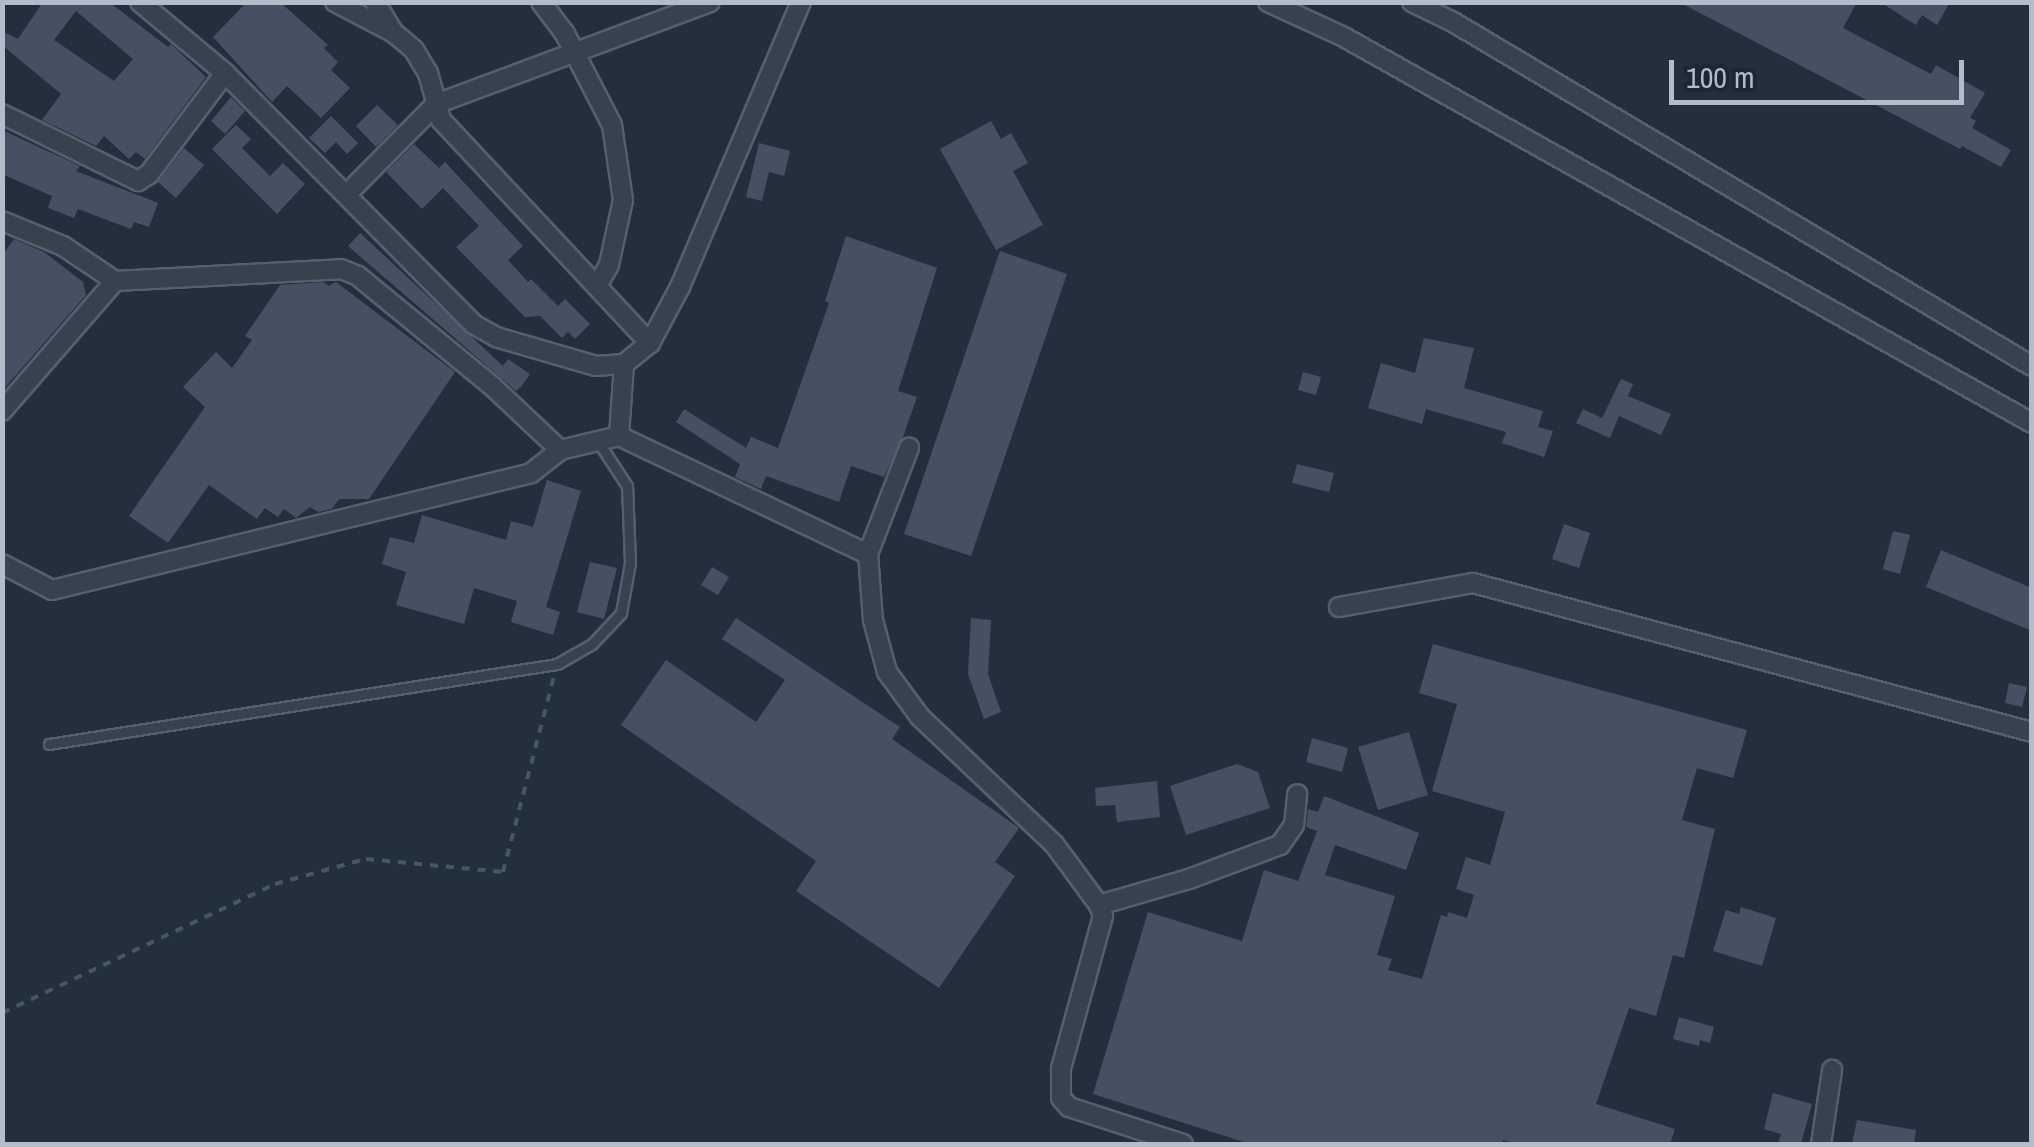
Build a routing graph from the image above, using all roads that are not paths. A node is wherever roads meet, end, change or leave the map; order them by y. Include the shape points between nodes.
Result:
1 (140, 2) edge
2 (336, 2) edge
3 (376, 2) edge
4 (541, 2) edge
5 (710, 2) edge
6 (801, 2) edge
7 (1268, 2) edge
8 (1412, 2) edge
9 (394, 33) junction
10 (574, 53) junction
11 (225, 73) junction
12 (436, 104) junction
13 (2, 114) edge
14 (347, 194) junction
15 (2, 222) edge
16 (114, 281) junction
17 (597, 286) junction
18 (650, 342) junction
19 (624, 364) junction
20 (2032, 366) edge
21 (2, 412) edge
22 (2032, 423) edge
23 (619, 436) junction
24 (599, 444) junction
25 (909, 448) dead end
26 (560, 450) junction
27 (868, 554) junction
28 (2, 564) edge
29 (1339, 607) dead end
30 (2032, 732) edge
31 (49, 744) dead end
32 (1296, 794) dead end
33 (1099, 905) junction
34 (1832, 1070) dead end
35 (1183, 1144) edge
36 (1821, 1144) edge

1 - 11 street
2 - 9 street
3 - 9 street
4 - 10 street
5 - 10 street
6 - 18 street via 680,287
7 - 22 street via 1342,36
8 - 20 street
9 - 12 street via 428,73
10 - 12 street
10 - 17 street via 612,126 623,200 609,265
11 - 13 street via 138,181
11 - 14 street
12 - 14 street
12 - 17 street via 441,120
14 - 19 street via 472,324 496,338 596,366
15 - 16 street via 63,246
16 - 21 street
16 - 26 street via 319,268 358,276
17 - 18 street
18 - 19 street
19 - 23 street
23 - 24 street
23 - 27 street
24 - 26 street
24 - 31 lane via 626,486 630,564 621,614 592,644 557,664
25 - 27 street
26 - 28 street via 531,473 52,590
27 - 33 street via 873,620 887,672 920,717 1054,844
29 - 30 street via 1474,583
32 - 33 street via 1294,825 1280,845
33 - 35 street via 1103,916 1061,1069 1061,1098 1069,1107
34 - 36 street

